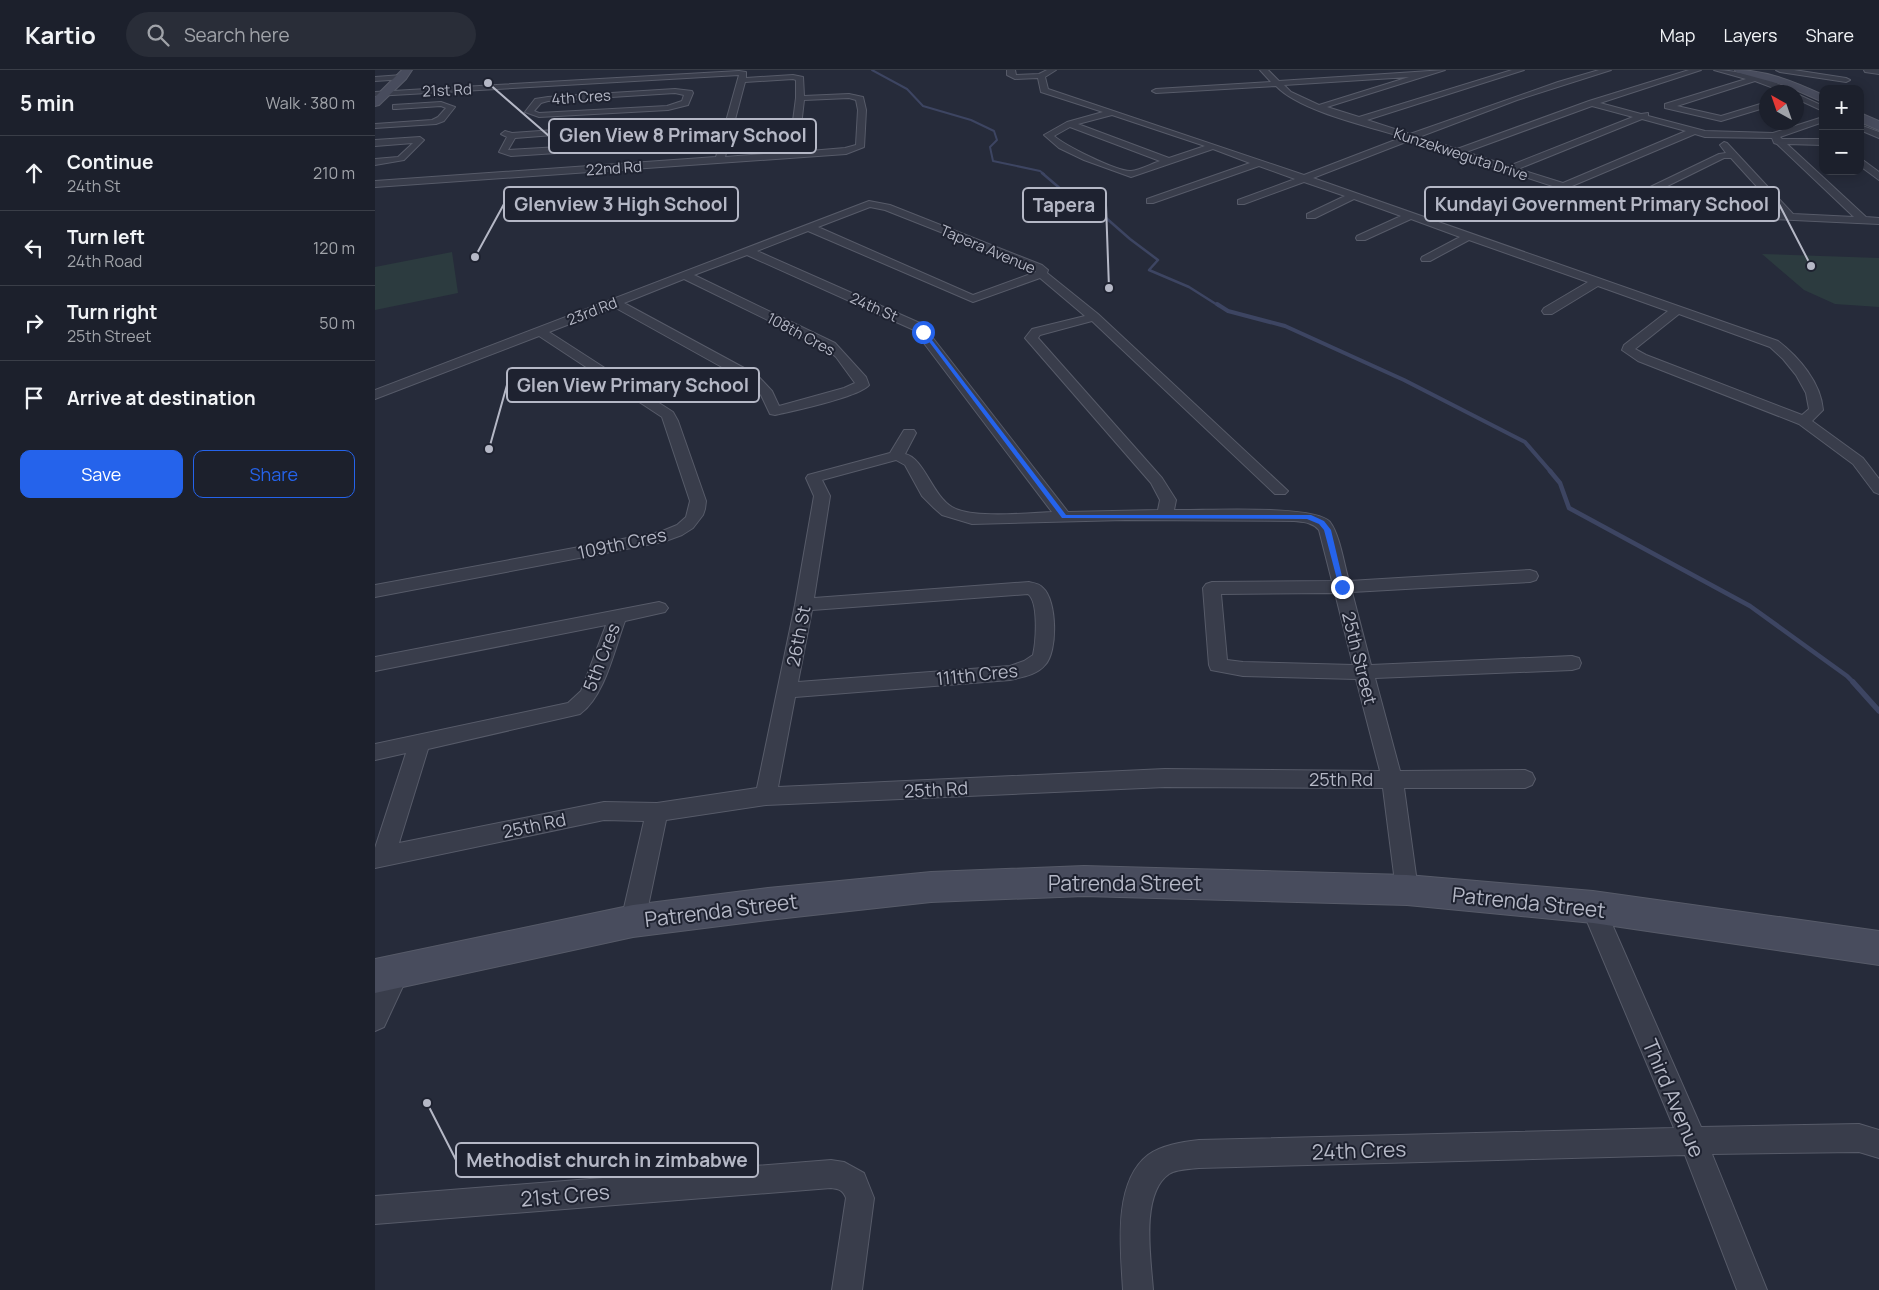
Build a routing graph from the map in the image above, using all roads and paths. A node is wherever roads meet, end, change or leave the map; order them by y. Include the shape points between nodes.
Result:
1 (1011, 70) edge
2 (1052, 70) edge
3 (1264, 70) edge
4 (1441, 70) edge
5 (1516, 70) edge
6 (1607, 70) edge
7 (1697, 70) edge
8 (1717, 70) edge
9 (1740, 70) edge
10 (1780, 70) edge
11 (1849, 70) edge
12 (1868, 70) edge
13 (1879, 72) edge
14 (689, 73) edge
15 (405, 74) edge
16 (1427, 74) junction
17 (1505, 75) junction
18 (1041, 76) junction
19 (1577, 78) junction
20 (375, 79) edge
21 (1755, 79) junction
22 (623, 80) junction
23 (742, 80) junction
24 (1522, 80) dead end
25 (1846, 80) junction
26 (1277, 83) junction
27 (1531, 83) dead end
28 (1596, 84) dead end
29 (1771, 85) edge
30 (1843, 85) edge
31 (1548, 88) junction
32 (1615, 89) dead end
33 (1156, 90) dead end
34 (414, 91) junction
35 (1625, 92) junction
36 (381, 93) edge
37 (615, 94) junction
38 (800, 98) junction
39 (1819, 98) edge
40 (1804, 100) edge
41 (375, 103) edge
42 (1592, 103) junction
43 (1668, 106) junction
44 (396, 107) junction
45 (1320, 107) junction
46 (1759, 107) edge
47 (1819, 107) edge
48 (1110, 112) junction
49 (1879, 113) edge
50 (1864, 115) edge
51 (1641, 116) junction
52 (1864, 118) edge
53 (1359, 120) junction
54 (1819, 121) edge
55 (1070, 124) junction
56 (375, 126) edge
57 (1879, 126) edge
58 (1864, 128) edge
59 (1694, 131) junction
60 (1715, 135) junction
61 (1879, 135) edge
62 (1410, 137) junction
63 (1775, 138) junction
64 (1819, 142) edge
65 (375, 143) edge
66 (1212, 147) junction
67 (1458, 152) junction
68 (793, 154) junction
69 (1732, 155) junction
70 (581, 159) junction
71 (720, 159) junction
72 (375, 162) edge
73 (1169, 162) junction
74 (1258, 163) junction
75 (1864, 165) edge
76 (1509, 168) junction
77 (1879, 178) edge
78 (1305, 179) junction
79 (375, 184) edge
80 (1563, 187) junction
81 (1354, 196) junction
82 (1150, 201) dead end
83 (1241, 202) dead end
84 (1620, 205) junction
85 (1311, 216) dead end
86 (1410, 216) junction
87 (1789, 217) junction
88 (1863, 220) junction
89 (1879, 221) edge
90 (809, 227) junction
91 (1467, 237) junction
92 (1361, 238) dead end
93 (748, 251) junction
94 (1426, 258) dead end
95 (1041, 274) junction
96 (684, 275) junction
97 (1598, 281) junction
98 (614, 302) junction
99 (1678, 309) junction
100 (1548, 311) dead end
101 (1094, 317) junction
102 (540, 331) junction
103 (375, 395) edge
104 (1804, 421) junction
105 (909, 433) dead end
106 (896, 456) junction
107 (1879, 489) edge
108 (1280, 491) dead end
109 (1165, 516) junction
110 (1064, 517) junction
111 (1530, 576) dead end
112 (1342, 587) junction
113 (375, 591) edge
114 (804, 605) junction
115 (659, 608) dead end
116 (618, 615) junction
117 (1572, 663) dead end
118 (375, 664) edge
119 (1363, 672) junction
120 (787, 690) junction
121 (419, 744) junction
122 (375, 752) edge
123 (1525, 779) dead end
124 (1392, 780) junction
125 (765, 796) junction
126 (657, 812) junction
127 (380, 857) edge
128 (1407, 890) junction
129 (1593, 908) junction
130 (633, 921) junction
131 (1879, 948) edge
132 (387, 973) edge
133 (375, 1018) edge
134 (1693, 1141) junction
135 (1879, 1144) edge
136 (375, 1210) edge
137 (847, 1290) edge
138 (1138, 1290) edge
139 (1752, 1290) edge

1 - 18 street via 1011,76 1015,77
2 - 18 street
3 - 26 street, Kunzekweguta Drive
4 - 16 street
5 - 17 street
6 - 19 street
7 - 35 street
8 - 21 street
9 - 39 street via 1783,82
10 - 25 street
11 - 25 street
12 - 13 street
14 - 22 street, 21st Rd
14 - 23 street, 21st Rd via 739,73 743,74
15 - 20 street
15 - 36 street
16 - 26 street
16 - 45 street
17 - 24 street
17 - 53 street
18 - 48 street via 1044,90
19 - 28 street
19 - 31 street
21 - 29 street
21 - 43 street
22 - 34 street, 21st Rd
22 - 37 street
23 - 38 street via 798,78
23 - 71 street
25 - 30 street
26 - 33 street
26 - 45 street, Kunzekweguta Drive via 1296,99
27 - 31 street
31 - 62 street
32 - 35 street
34 - 36 street, 21st Rd
34 - 44 street
35 - 42 street
36 - 41 street
37 - 37 street, 4th Cres via 684,91 689,95 685,104 673,107 539,116 529,112 534,100
38 - 68 street
38 - 68 street, 22nd Rd via 849,96 860,99 860,147 852,151
40 - 47 street
42 - 51 street
42 - 67 street
43 - 46 street via 1712,119
43 - 51 street
44 - 56 street
44 - 56 street via 441,104 451,108 441,119 433,122
45 - 53 street, Kunzekweguta Drive
48 - 55 street
48 - 66 street
49 - 50 street
51 - 59 street
51 - 76 street
52 - 57 street
53 - 62 street, Kunzekweguta Drive
54 - 63 street
55 - 73 street
55 - 73 street via 1047,135 1072,151 1121,173 1139,172
58 - 61 street
59 - 60 street
59 - 80 street
60 - 63 street
60 - 69 street
62 - 67 street, Kunzekweguta Drive
62 - 78 street
63 - 64 street
63 - 88 street
65 - 72 street via 420,140 405,158
66 - 73 street
66 - 74 street
67 - 76 street, Kunzekweguta Drive
68 - 71 street, 22nd Rd
69 - 84 street via 1722,156
69 - 87 street
70 - 70 street via 667,142 672,140 677,126 509,135 503,152
70 - 71 street, 22nd Rd
70 - 79 street, 22nd Rd
74 - 78 street
74 - 82 street
75 - 77 street
76 - 80 street, Kunzekweguta Drive
78 - 81 street
78 - 83 street
80 - 84 street, Kunzekweguta Drive
81 - 85 street
81 - 86 street
84 - 87 street, Kunzekweguta Drive via 1664,211
86 - 91 street
86 - 92 street
87 - 88 street, Kunzekweguta Drive
88 - 89 street, Kunzekweguta Drive
90 - 93 street, 23rd Rd
90 - 95 street, Tapera Avenue via 973,299
90 - 95 street, Tapera Avenue via 860,207 879,205 1037,267 1042,270
91 - 94 street
91 - 97 street
93 - 96 street, 23rd Rd
93 - 110 street, 24th St via 918,327
95 - 101 street
96 - 98 street, 23rd Rd
96 - 98 street, 108th Cres via 831,346 862,384 849,392 775,411 767,394 751,378
97 - 99 street
97 - 100 street
98 - 102 street, 23rd Rd
99 - 104 street via 1782,349 1815,396 1816,410
99 - 104 street via 1628,350
101 - 108 street
101 - 109 street via 1035,332 1031,338 1157,481 1168,500
102 - 103 street, 23rd Rd
102 - 113 street, 109th Cres via 668,415 698,501 696,516 691,523 663,537
104 - 107 street via 1857,461
105 - 106 street
106 - 110 street via 908,460 930,496 957,515 972,519
106 - 114 street, 26th St via 813,478 822,496
109 - 110 street
109 - 112 street, 25th Street via 1308,517 1321,522 1327,530
111 - 112 street
112 - 119 street, 25th Street
112 - 119 street via 1211,588 1218,665
114 - 120 street, 26th St
114 - 120 street, 111th Cres via 1029,588 1035,590 1041,599 1045,647 1038,662 1010,672
115 - 116 street
116 - 118 street, 5th Cres
116 - 121 street, 5th Cres via 589,694 573,709
117 - 119 street
119 - 124 street, 25th Street
120 - 125 street, 26th St
121 - 122 street, 5th Cres
121 - 127 street
123 - 124 street
124 - 125 street, 25th Rd via 1165,778
124 - 128 street, 25th Rd
125 - 126 street, 25th Rd
126 - 127 street, 25th Rd via 597,812
126 - 130 street
128 - 129 street, Patrenda Street
128 - 130 street, Patrenda Street via 1084,880 931,887
129 - 131 street, Patrenda Street
129 - 134 street, Third Avenue
130 - 132 street, Patrenda Street
132 - 133 street
134 - 135 street, 24th Cres via 1859,1138
134 - 138 street, 24th Cres via 1174,1157 1157,1166 1145,1179 1137,1199
134 - 139 street, Third Avenue
136 - 137 street, 21st Cres via 831,1174 844,1176 853,1183 860,1198

